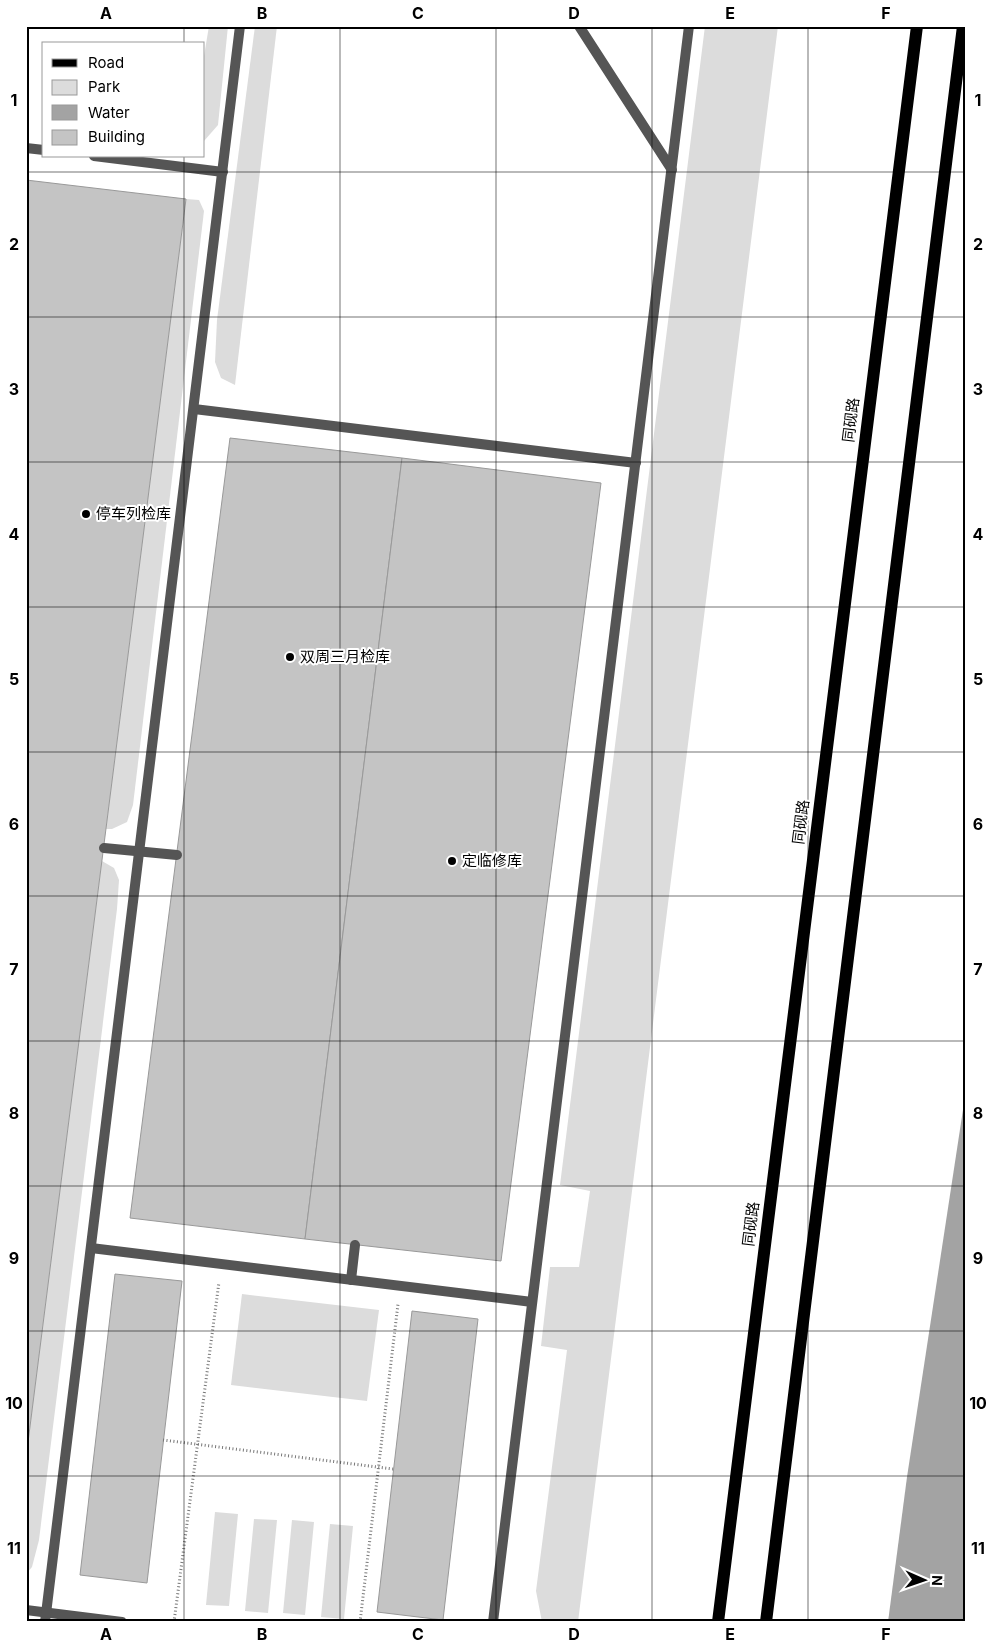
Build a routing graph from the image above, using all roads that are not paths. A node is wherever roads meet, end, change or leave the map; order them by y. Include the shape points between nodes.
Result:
1 (240, 26) edge
2 (579, 26) edge
3 (689, 26) edge
4 (917, 26) edge
5 (964, 26) edge
6 (26, 148) edge
7 (42, 150) edge
8 (110, 158) edge
9 (672, 170) junction
10 (223, 172) junction
11 (194, 410) junction
12 (636, 463) junction
13 (104, 848) dead end
14 (140, 852) junction
15 (177, 855) dead end
16 (355, 1245) dead end
17 (91, 1248) junction
18 (351, 1280) junction
19 (532, 1302) junction
20 (26, 1610) edge
21 (46, 1617) edge
22 (122, 1622) edge
23 (494, 1622) edge
24 (718, 1622) edge
25 (766, 1622) edge

1 - 10 lane
2 - 9 lane
3 - 9 lane
4 - 24 main road, 同砚路
5 - 25 main road
6 - 7 lane
8 - 10 lane
9 - 12 lane
10 - 11 lane
11 - 12 lane
11 - 14 lane
12 - 19 lane
13 - 14 lane
14 - 15 lane
14 - 17 lane
16 - 18 lane
17 - 18 lane
17 - 21 lane
18 - 19 lane
19 - 23 lane
20 - 21 lane
21 - 22 lane

